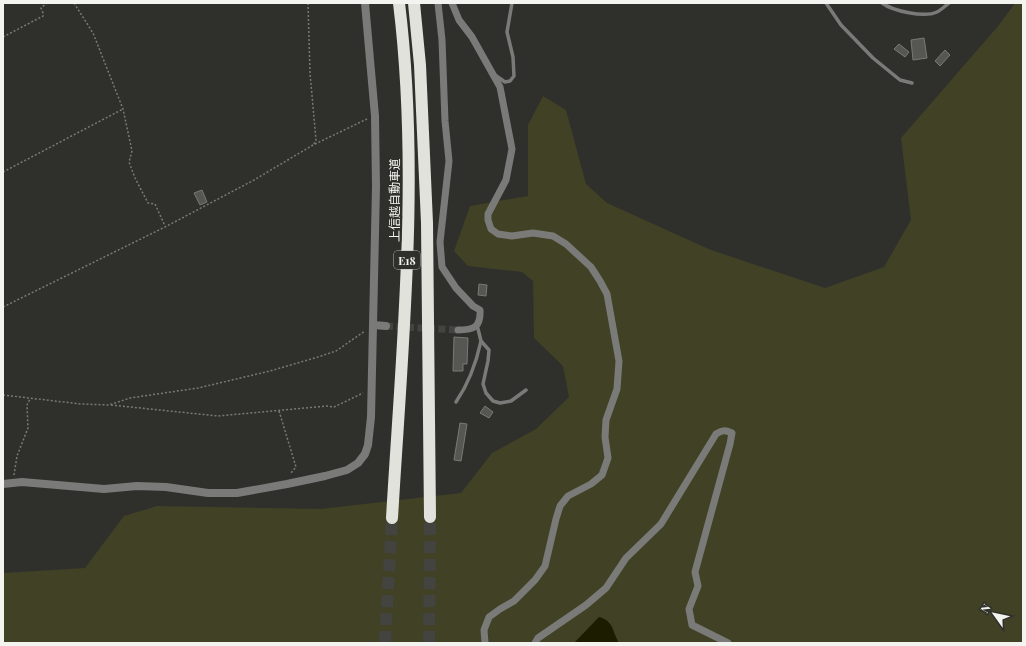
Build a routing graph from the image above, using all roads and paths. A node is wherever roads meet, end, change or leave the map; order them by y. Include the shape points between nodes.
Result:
1 (47, 3) edge
2 (74, 3) edge
3 (308, 3) edge
4 (365, 3) edge
5 (400, 3) edge
6 (414, 3) edge
7 (438, 3) edge
8 (452, 3) edge
9 (512, 3) edge
10 (826, 3) edge
11 (882, 3) edge
12 (949, 3) edge
13 (3, 37) edge
14 (493, 73) junction
15 (912, 83) dead end
16 (123, 109) junction
17 (375, 116) junction
18 (313, 145) junction
19 (3, 172) edge
20 (165, 227) junction
21 (3, 307) edge
22 (373, 325) junction
23 (477, 325) junction
24 (386, 326) tunnel mouth
25 (458, 330) tunnel mouth
26 (481, 342) junction
27 (371, 388) junction
28 (526, 390) dead end
29 (3, 395) edge
30 (30, 398) junction
31 (456, 402) dead end
32 (110, 405) junction
33 (279, 410) junction
34 (13, 483) junction
35 (3, 484) edge
36 (282, 485) junction
37 (430, 517) tunnel mouth
38 (392, 518) tunnel mouth
39 (486, 643) edge
40 (535, 643) edge
41 (728, 643) edge

1 - 13 path via 41,8 43,16
2 - 16 path via 93,32
3 - 18 path via 310,73 316,140
4 - 17 street
5 - 38 highway, 上信越自動車道 / E18 via 407,107 408,211 405,310
6 - 37 highway, E18 via 420,65 427,223
7 - 23 street via 449,161 440,242 442,267 456,288 480,310
8 - 14 street via 459,20
9 - 14 lane via 508,32 514,76 505,82
10 - 15 lane via 842,25 873,58 900,80
11 - 12 lane via 905,12 924,14 936,13
14 - 39 street via 500,87 512,149 506,180 488,214 491,229 498,234 512,236 533,233 553,236 566,244 591,267 607,294 619,361 617,389 606,420 608,458 602,474 591,484 568,496 560,506 545,566 514,601 489,617 484,630
16 - 19 path
16 - 20 path via 132,151 129,162 148,203 155,204
17 - 18 path
17 - 22 street
18 - 20 path via 254,180
20 - 21 path
22 - 24 street
22 - 27 street
22 - 32 path via 336,351 318,357 198,388 130,398
23 - 25 street via 469,330
23 - 26 lane
26 - 28 lane via 489,350 483,384 493,401 511,401
26 - 31 lane via 466,388
27 - 33 path via 334,407
27 - 36 street via 368,445 358,463 347,470
29 - 30 path
30 - 32 path
30 - 34 path via 27,405 28,428 17,456
32 - 33 path via 218,416
33 - 36 path via 296,467
34 - 35 street
34 - 36 street via 104,489 166,487 208,493 236,493
40 - 41 street via 538,638 586,606 606,588 626,558 661,524 716,434 721,430 732,433 695,572 698,586 689,609 692,624

